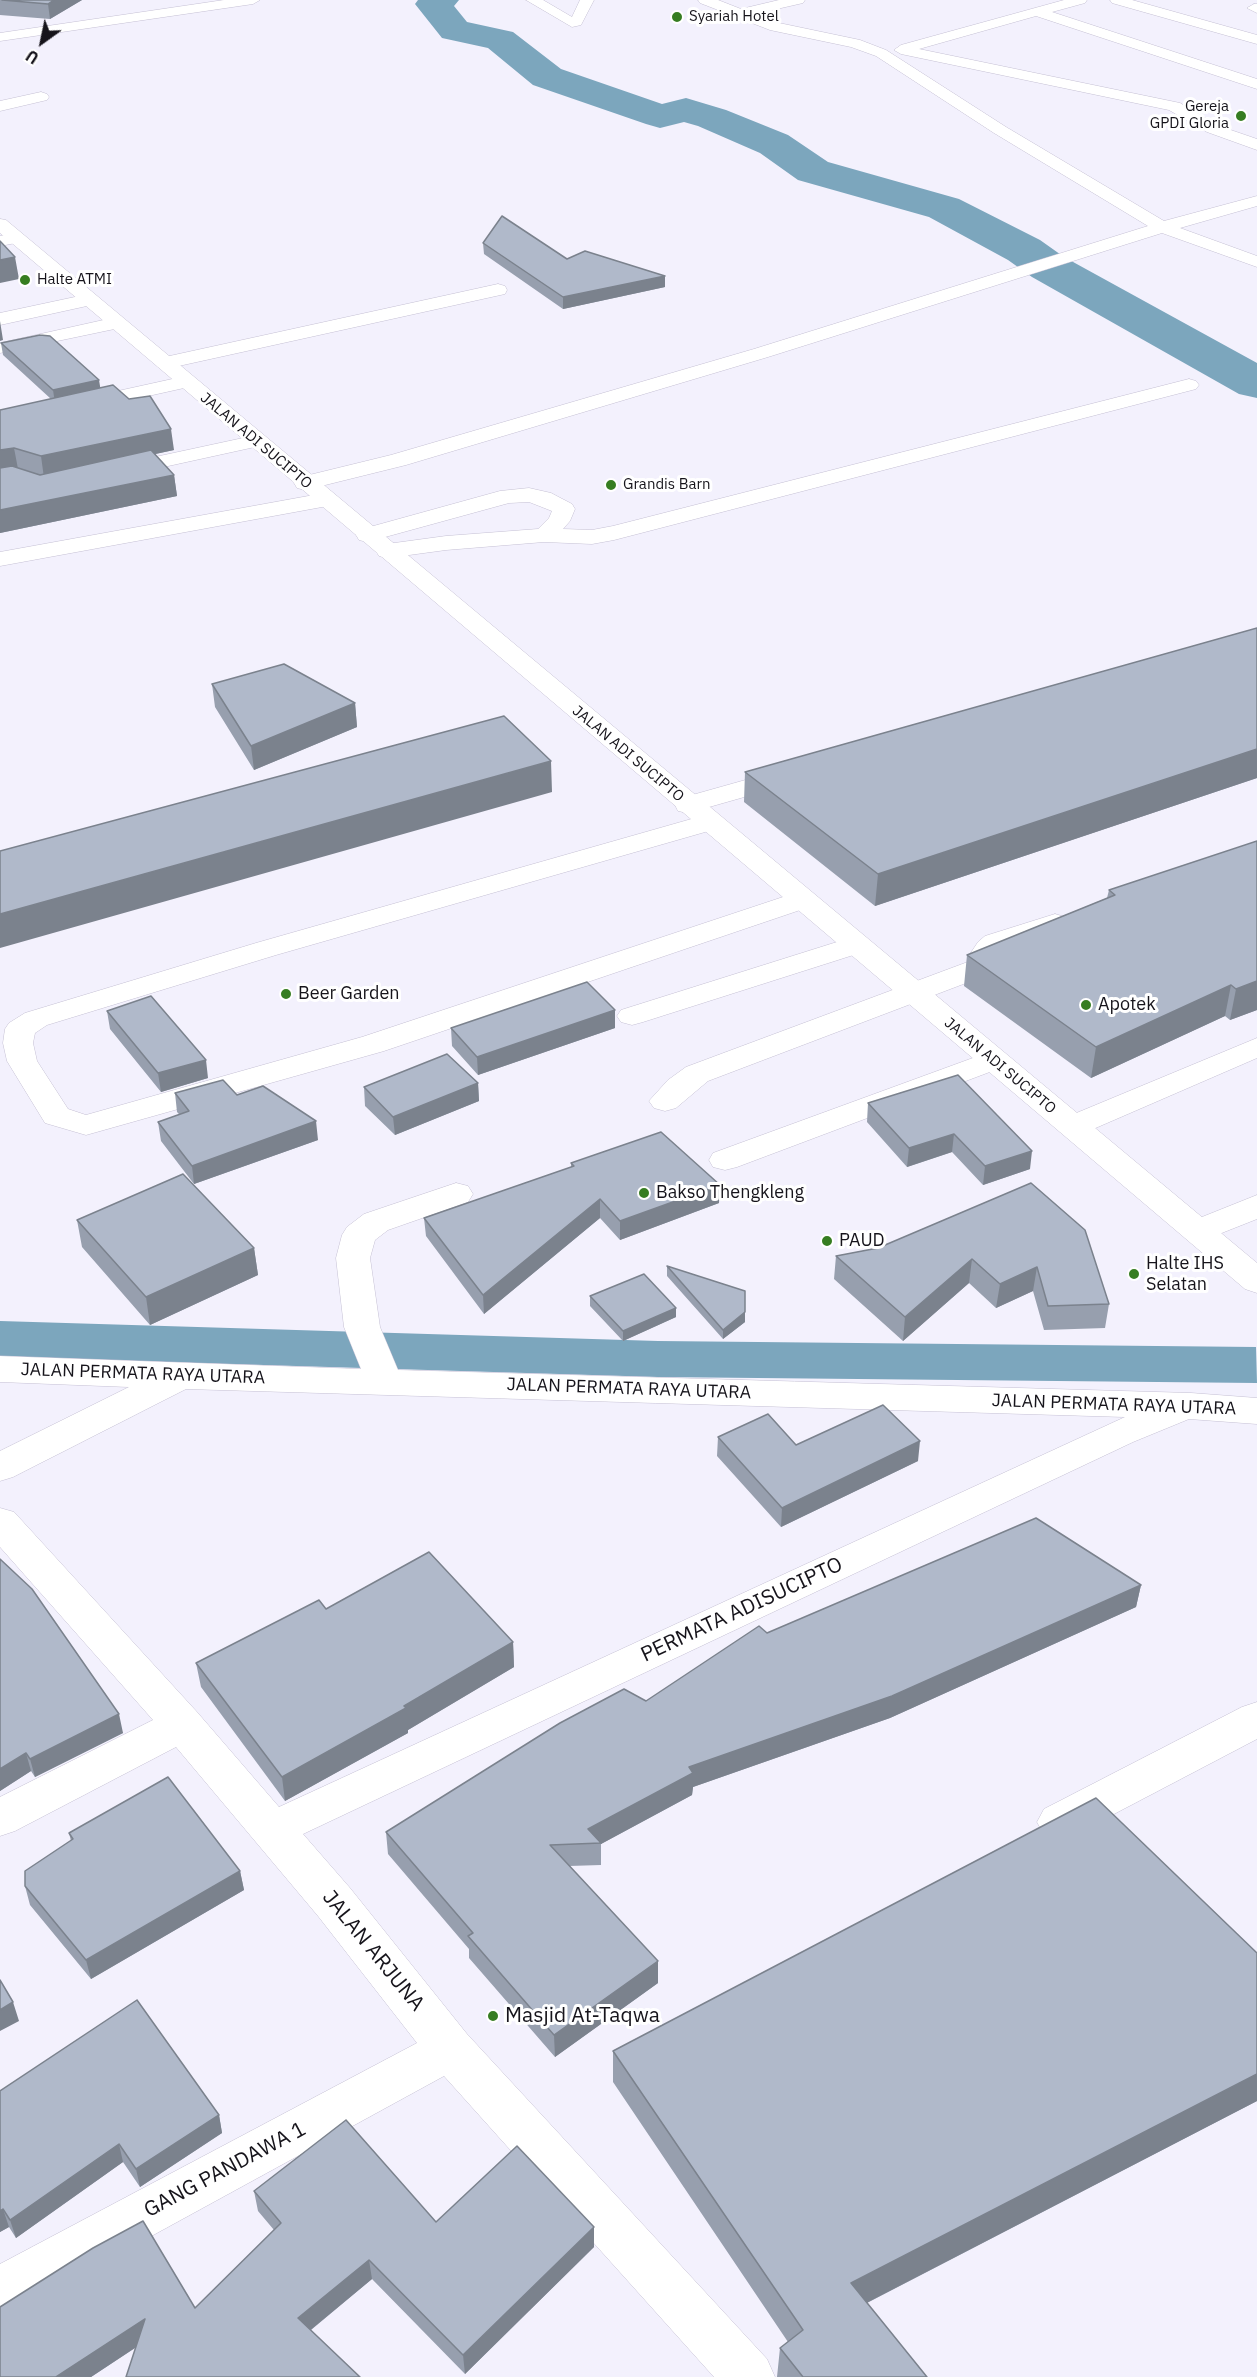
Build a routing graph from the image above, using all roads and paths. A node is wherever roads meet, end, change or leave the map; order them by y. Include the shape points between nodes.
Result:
1 (253, 0) edge
2 (532, 0) edge
3 (586, 0) edge
4 (705, 0) edge
5 (798, 0) edge
6 (1080, 0) edge
7 (1117, 0) edge
8 (1005, 7) dead end
9 (1030, 12) junction
10 (741, 13) junction
11 (897, 34) dead end
12 (0, 37) edge
13 (1257, 40) edge
14 (928, 42) junction
15 (901, 50) junction
16 (880, 54) junction
17 (1237, 60) dead end
18 (1208, 69) junction
19 (1257, 84) edge
20 (41, 97) dead end
21 (0, 106) edge
22 (1257, 146) edge
23 (1257, 201) edge
24 (1162, 227) junction
25 (3, 231) edge
26 (1257, 262) edge
27 (498, 290) dead end
28 (89, 300) junction
29 (0, 319) edge
30 (117, 323) junction
31 (2, 348) dead end
32 (176, 373) junction
33 (1189, 386) dead end
34 (0, 412) edge
35 (0, 423) edge
36 (257, 441) junction
37 (102, 475) edge
38 (305, 483) junction
39 (325, 500) junction
40 (544, 535) junction
41 (377, 543) junction
42 (0, 559) edge
43 (814, 768) edge
44 (699, 814) junction
45 (802, 900) junction
46 (1086, 913) edge
47 (856, 945) junction
48 (913, 993) junction
49 (632, 1016) dead end
50 (1257, 1047) edge
51 (992, 1060) junction
52 (665, 1101) dead end
53 (1073, 1126) junction
54 (725, 1160) dead end
55 (456, 1194) dead end
56 (1257, 1206) edge
57 (1199, 1230) junction
58 (1257, 1281) edge
59 (0, 1369) edge
60 (381, 1374) junction
61 (181, 1376) junction
62 (1191, 1406) junction
63 (1257, 1411) edge
64 (0, 1467) edge
65 (0, 1522) edge
66 (1257, 1719) edge
67 (182, 1724) junction
68 (0, 1818) edge
69 (295, 1819) dead end
70 (1024, 1840) edge
71 (450, 2049) junction
72 (0, 2291) edge
73 (749, 2377) edge

1 - 12 main road
2 - 3 main road via 572,23
4 - 10 main road
5 - 10 main road
6 - 9 main road
7 - 13 main road
8 - 9 main road
9 - 14 main road
9 - 18 main road
10 - 16 main road via 775,27 855,43
11 - 14 main road
14 - 15 main road
15 - 16 main road
15 - 22 main road via 1174,106 1213,129
16 - 24 main road
17 - 18 main road
18 - 19 main road
20 - 21 main road
23 - 24 main road
24 - 26 main road
24 - 38 main road via 761,353 421,454
25 - 28 main road, JALAN ADI SUCIPTO
27 - 32 main road
28 - 29 main road
28 - 30 main road, JALAN ADI SUCIPTO
30 - 31 main road
30 - 32 main road, JALAN ADI SUCIPTO
32 - 34 main road
32 - 35 main road
32 - 36 main road, JALAN ADI SUCIPTO
33 - 40 main road via 614,533 592,537
36 - 37 main road
36 - 38 main road, JALAN ADI SUCIPTO
38 - 39 main road, JALAN ADI SUCIPTO
39 - 41 main road, JALAN ADI SUCIPTO
39 - 42 main road
40 - 41 main road via 446,543
40 - 41 main road via 559,521 564,509 543,498 508,496
41 - 44 main road, JALAN ADI SUCIPTO
43 - 44 main road
44 - 45 main road, JALAN ADI SUCIPTO
44 - 45 main road via 36,1019 20,1029 22,1062 56,1116 86,1125 373,1044
45 - 47 main road, JALAN ADI SUCIPTO
46 - 48 main road via 995,942 985,954 985,966
47 - 48 main road, JALAN ADI SUCIPTO
47 - 49 main road
48 - 51 main road, JALAN ADI SUCIPTO
48 - 52 main road via 697,1074
50 - 53 main road
51 - 53 main road, JALAN ADI SUCIPTO
51 - 54 main road
53 - 57 main road, JALAN ADI SUCIPTO
55 - 60 main road via 376,1222 360,1235 353,1258 362,1327
56 - 57 main road
57 - 58 main road, JALAN ADI SUCIPTO
59 - 61 main road, JALAN PERMATA RAYA UTARA
60 - 61 main road, JALAN PERMATA RAYA UTARA
60 - 62 main road, JALAN PERMATA RAYA UTARA
61 - 64 main road
62 - 63 main road, JALAN PERMATA RAYA UTARA
62 - 69 main road, PERMATA ADISUCIPTO via 1120,1433
65 - 67 main road, JALAN ARJUNA
66 - 70 main road
67 - 68 main road
67 - 71 main road, JALAN ARJUNA via 334,1902
71 - 72 main road, GANG PANDAWA 1
71 - 73 main road, JALAN ARJUNA

